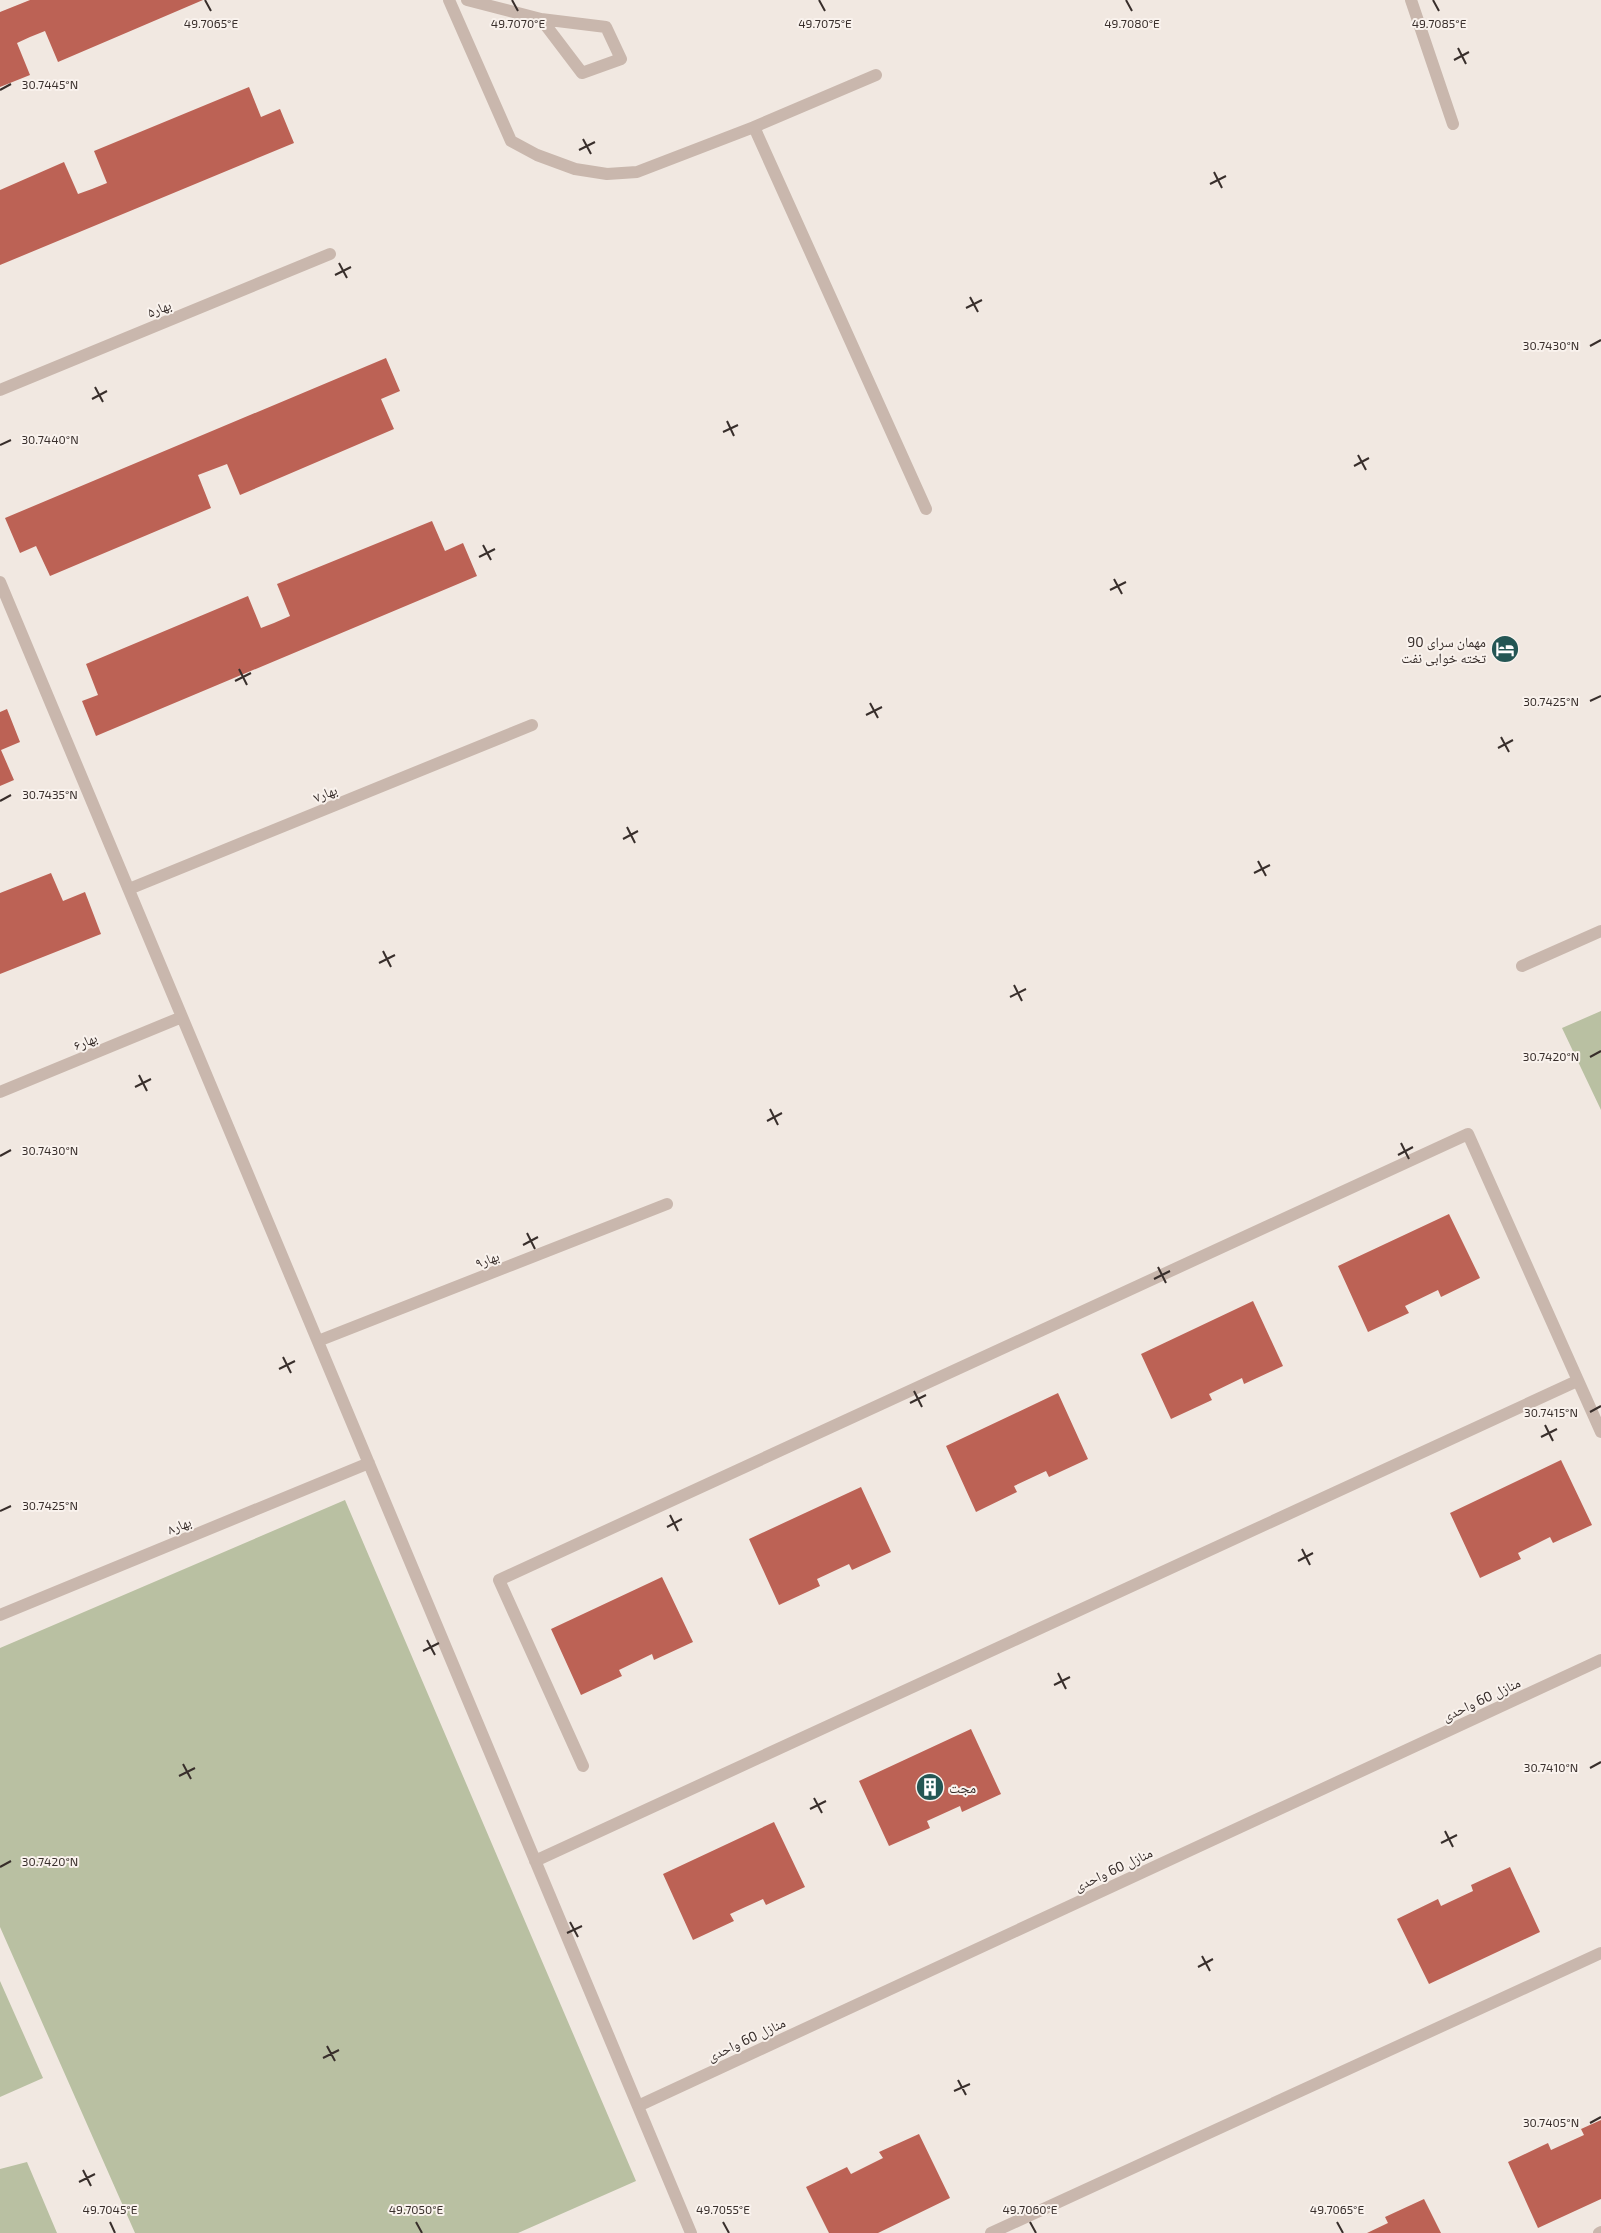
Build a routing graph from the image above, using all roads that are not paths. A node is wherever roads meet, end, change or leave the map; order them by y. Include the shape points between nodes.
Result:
1 (448, 0) edge
2 (467, 0) edge
3 (1412, 0) edge
4 (541, 19) junction
5 (876, 74) dead end
6 (1453, 124) dead end
7 (754, 126) junction
8 (330, 254) dead end
9 (0, 390) edge
10 (926, 510) dead end
11 (0, 582) edge
12 (532, 725) dead end
13 (129, 889) junction
14 (1601, 931) edge
15 (1522, 966) dead end
16 (182, 1017) junction
17 (0, 1092) edge
18 (667, 1204) dead end
19 (318, 1341) junction
20 (1577, 1381) junction
21 (1601, 1432) edge
22 (369, 1464) junction
23 (0, 1615) edge
24 (1601, 1660) edge
25 (583, 1766) dead end
26 (535, 1861) junction
27 (1601, 1953) edge
28 (638, 2106) junction
29 (691, 2233) edge
30 (991, 2233) edge

1 - 7 street via 511,141 537,156 575,169 607,174 637,172
2 - 4 street
3 - 6 street
4 - 4 street via 582,73 621,59 606,27
5 - 7 street
7 - 10 street
8 - 9 street, بهار۵
11 - 13 street
12 - 13 street, بهار۷
13 - 16 street
14 - 15 street
16 - 17 street, بهار۶
16 - 19 street
18 - 19 street, بهار۹
19 - 22 street
20 - 21 street
20 - 25 street via 1468,1134 499,1580
20 - 26 street
22 - 23 street, بهار۸
22 - 26 street
24 - 28 street, منازل 60 واحدی
26 - 28 street
27 - 30 street
28 - 29 street

